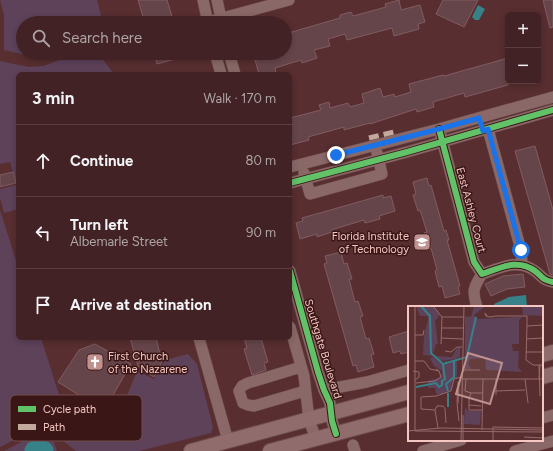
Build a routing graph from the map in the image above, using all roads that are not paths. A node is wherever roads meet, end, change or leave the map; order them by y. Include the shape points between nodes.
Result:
1 (204, 0) edge
2 (217, 0) edge
3 (289, 0) edge
4 (207, 16) edge
5 (220, 16) edge
6 (237, 16) edge
7 (217, 60) edge
8 (232, 60) edge
9 (220, 72) edge
10 (235, 72) edge
11 (553, 96) edge
12 (535, 101) junction
13 (553, 110) edge
14 (540, 115) junction
15 (479, 118) junction
16 (439, 129) junction
17 (485, 130) junction
18 (442, 142) junction
19 (374, 145) junction
20 (378, 159) junction
21 (302, 164) junction
22 (292, 166) edge
23 (306, 179) junction
24 (292, 182) edge
25 (522, 264) junction
26 (482, 274) junction
27 (292, 278) edge
28 (553, 282) edge
29 (477, 306) edge
30 (292, 334) edge
31 (200, 340) edge
32 (553, 352) edge
33 (543, 355) edge
34 (301, 367) junction
35 (408, 370) edge
36 (553, 374) edge
37 (543, 377) edge
38 (324, 390) junction
39 (305, 391) junction
40 (408, 392) edge
41 (331, 414) junction
42 (408, 414) edge
43 (553, 415) edge
44 (543, 418) edge
45 (308, 420) junction
46 (336, 434) junction
47 (316, 439) junction
48 (228, 441) junction
49 (458, 441) edge
50 (553, 441) edge
51 (534, 443) edge
52 (191, 451) edge
53 (270, 451) edge
54 (423, 451) edge
55 (515, 451) edge

1 - 4 street
2 - 5 street
3 - 6 street
7 - 9 street
8 - 10 street
11 - 12 street
12 - 14 street
12 - 15 street
13 - 14 street
14 - 17 street
15 - 16 street
15 - 17 street
16 - 18 street, East Ashley Court
16 - 19 street
17 - 18 street
17 - 25 street via 521,250
18 - 20 street
18 - 26 street, East Ashley Court via 474,262
19 - 20 street
19 - 21 street
20 - 23 street
20 - 23 street via 382,174 310,194
21 - 22 street
21 - 23 street
23 - 24 street
25 - 26 street via 507,265
25 - 28 street via 535,271 545,281
26 - 29 street via 474,287
27 - 38 street, Southgate Boulevard
30 - 34 street
31 - 48 street
32 - 33 main road
34 - 39 street
34 - 39 street via 248,382 239,392 243,403 254,406
35 - 38 street via 367,382
36 - 37 main road
38 - 41 street, Southgate Boulevard via 330,403
39 - 45 street
40 - 41 main road
41 - 45 main road
41 - 46 street, Southgate Boulevard
42 - 46 main road
43 - 44 street
45 - 47 street
45 - 48 main road
46 - 47 main road
47 - 53 main road
48 - 52 main road
49 - 54 street
50 - 51 street
51 - 55 street

